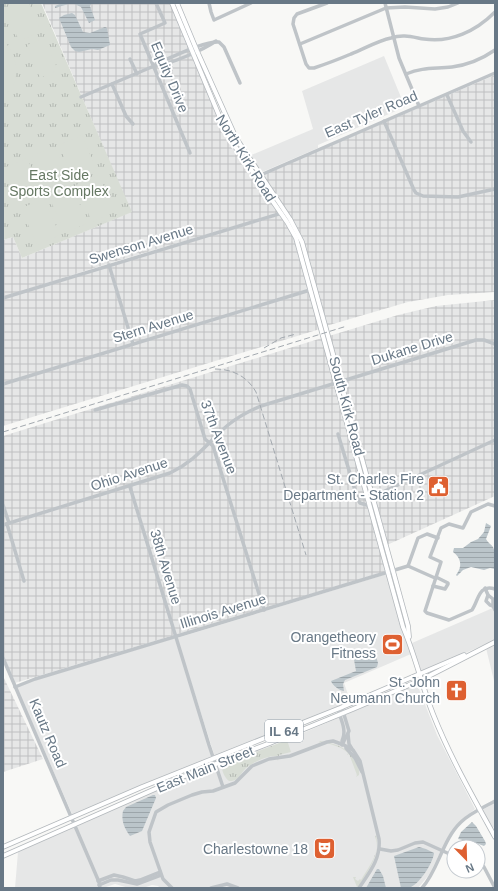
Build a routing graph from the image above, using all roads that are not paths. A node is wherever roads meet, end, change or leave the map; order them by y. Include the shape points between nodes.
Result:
1 (156, 3) edge
2 (172, 3) edge
3 (177, 3) edge
4 (209, 3) edge
5 (251, 3) edge
6 (326, 3) edge
7 (385, 3) edge
8 (458, 3) edge
9 (386, 8) junction
10 (493, 14) edge
11 (495, 19) edge
12 (394, 37) junction
13 (300, 44) junction
14 (194, 50) junction
15 (495, 50) edge
16 (130, 58) dead end
17 (154, 66) junction
18 (495, 73) edge
19 (137, 74) junction
20 (406, 74) junction
21 (240, 83) dead end
22 (112, 84) junction
23 (448, 95) junction
24 (81, 97) dead end
25 (419, 106) junction
26 (384, 121) junction
27 (133, 124) dead end
28 (471, 142) dead end
29 (190, 152) dead end
30 (258, 175) junction
31 (495, 188) edge
32 (283, 212) junction
33 (109, 265) junction
34 (312, 289) junction
35 (3, 298) edge
36 (133, 344) junction
37 (495, 344) edge
38 (338, 382) junction
39 (3, 384) edge
40 (95, 410) dead end
41 (338, 434) dead end
42 (495, 440) edge
43 (211, 442) junction
44 (130, 487) junction
45 (357, 496) junction
46 (370, 497) junction
47 (3, 505) edge
48 (370, 506) junction
49 (495, 506) edge
50 (6, 524) edge
51 (438, 538) junction
52 (408, 566) junction
53 (390, 572) junction
54 (435, 578) junction
55 (24, 581) dead end
56 (433, 586) junction
57 (485, 588) junction
58 (495, 589) edge
59 (488, 595) junction
60 (493, 606) junction
61 (264, 610) junction
62 (495, 610) edge
63 (176, 637) junction
64 (495, 642) edge
65 (3, 658) edge
66 (420, 677) junction
67 (15, 687) junction
68 (340, 709) junction
69 (342, 714) junction
70 (344, 733) junction
71 (348, 734) junction
72 (333, 741) junction
73 (341, 744) junction
74 (352, 750) junction
75 (214, 759) junction
76 (217, 767) junction
77 (362, 772) junction
78 (224, 787) junction
79 (495, 801) edge
80 (480, 809) junction
81 (72, 818) junction
82 (75, 824) junction
83 (495, 837) edge
84 (3, 847) edge
85 (380, 849) junction
86 (442, 850) junction
87 (446, 852) edge
88 (3, 856) edge
89 (486, 871) edge
90 (160, 873) junction
91 (99, 885) edge
92 (172, 888) edge
93 (211, 888) edge
94 (238, 888) edge
95 (359, 888) edge
96 (422, 888) edge
97 (495, 888) edge

1 - 17 street, Equity Drive via 165,24 140,34
2 - 14 main road, North Kirk Road
3 - 14 main road, North Kirk Road
4 - 5 street via 214,20
6 - 13 street via 295,17 293,24
7 - 9 street
8 - 9 street via 435,9
9 - 12 street
9 - 13 street
10 - 11 street
10 - 12 street via 474,29 451,38 435,40 404,35
12 - 13 street via 314,68 309,68 306,64
12 - 20 street
14 - 17 street
14 - 21 street via 216,41 222,44
14 - 30 main road, North Kirk Road via 236,138
15 - 20 street via 462,65 421,69
16 - 19 street
17 - 19 street
17 - 29 street, Equity Drive
18 - 23 street, East Tyler Road
19 - 22 street
20 - 25 street
22 - 24 street
22 - 27 street via 126,116
23 - 25 street, East Tyler Road
23 - 28 street via 463,131
25 - 26 street, East Tyler Road
26 - 30 street, East Tyler Road
26 - 31 street via 414,190 419,194 458,197
30 - 32 main road, North Kirk Road
32 - 33 street, Swenson Avenue
32 - 34 main road, North Kirk Road via 300,237
33 - 35 street, Swenson Avenue
33 - 36 street
34 - 36 street, Stern Avenue
34 - 38 main road, South Kirk Road
36 - 39 street, Stern Avenue
37 - 38 street, Dukane Drive via 476,340
38 - 43 street, Ohio Avenue via 247,412 229,424
38 - 46 main road, South Kirk Road
40 - 43 street, 37th Avenue via 182,385 187,386 205,439
41 - 45 street
42 - 46 street
43 - 44 street, Ohio Avenue via 192,460 176,470
43 - 61 street, 37th Avenue
44 - 50 street, Ohio Avenue
44 - 63 street, 38th Avenue
45 - 46 street
45 - 48 street via 360,503
46 - 48 main road, South Kirk Road
46 - 53 main road, South Kirk Road
47 - 50 street
48 - 53 main road, South Kirk Road
49 - 51 street via 488,504 471,512 463,528 449,524 444,526
50 - 55 street
51 - 52 street via 427,534 418,538
51 - 54 street via 430,557 440,562
52 - 53 street, Illinois Avenue
52 - 54 street
53 - 61 street, Illinois Avenue
53 - 66 main road, South Kirk Road via 408,626 409,640
54 - 56 street
54 - 56 street via 448,584 445,589
56 - 57 street via 426,611 446,620 472,610 480,592
57 - 58 street
57 - 59 street
59 - 60 street via 493,599
59 - 60 street via 486,601
60 - 62 street
61 - 63 street, Illinois Avenue
63 - 67 street, Illinois Avenue
63 - 75 street, 38th Avenue
64 - 66 main road, East Main Street / IL 64
65 - 67 street, Kautz Road
66 - 68 main road, East Main Street / IL 64
66 - 69 main road, East Main Street / IL 64
66 - 80 main road via 446,745
67 - 81 street, Kautz Road
68 - 69 street
68 - 75 main road, East Main Street / IL 64
69 - 70 street
69 - 71 street via 348,724
69 - 76 main road, East Main Street / IL 64
70 - 72 street
70 - 73 street
71 - 73 street
71 - 74 street
72 - 73 street
72 - 78 street via 252,766 240,780
73 - 74 street
73 - 77 street via 355,758
74 - 77 street via 360,761
75 - 76 street, 38th Avenue
75 - 81 main road, East Main Street / IL 64
76 - 78 street, 38th Avenue
76 - 82 main road, East Main Street / IL 64 via 180,778
77 - 85 street
78 - 90 street via 199,793 156,812 149,835
79 - 80 street
80 - 83 main road
80 - 86 street via 458,824
81 - 82 street, Kautz Road
81 - 84 main road, East Main Street / IL 64
82 - 88 main road, East Main Street / IL 64
82 - 91 street, Kautz Road
85 - 86 street via 398,850 423,842
85 - 95 street via 377,860
86 - 87 street
86 - 96 street via 431,877
89 - 97 street
90 - 91 street via 135,881 114,876
90 - 92 street
93 - 94 street via 227,884

